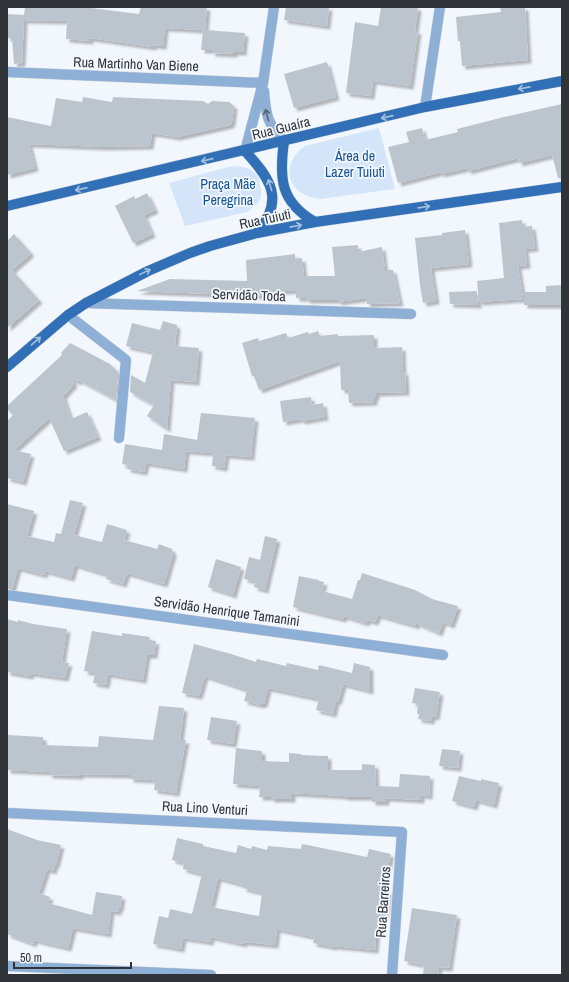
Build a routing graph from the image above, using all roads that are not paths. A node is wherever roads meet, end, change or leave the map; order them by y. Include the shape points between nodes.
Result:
1 (274, 7) edge
2 (440, 7) edge
3 (7, 72) edge
4 (562, 81) edge
5 (263, 83) junction
6 (425, 108) junction
7 (284, 141) junction
8 (246, 151) junction
9 (562, 187) edge
10 (7, 206) edge
11 (315, 222) junction
12 (257, 233) junction
13 (86, 303) junction
14 (411, 314) dead end
15 (68, 315) junction
16 (7, 367) edge
17 (119, 438) dead end
18 (7, 595) edge
19 (443, 655) dead end
20 (7, 813) edge
21 (402, 832) joint
22 (7, 966) edge
23 (211, 975) edge
24 (392, 975) edge

1 - 5 street
2 - 6 street
3 - 5 street, Rua Martinho Van Biene
4 -> 6 main road, Rua Guaíra
7 -> 5 street via 274,130 266,112
5 - 8 street
6 -> 7 main road, Rua Guaíra
7 - 8 main road, Rua Guaíra
7 - 11 main road via 281,166 286,194 293,206
8 -> 10 main road, Rua Guaíra
12 -> 8 main road via 270,214 272,191 262,170
11 -> 9 main road, Rua Tuiuti
12 -> 11 main road, Rua Tuiuti
13 -> 12 main road, Rua Tuiuti via 183,255
13 - 14 street, Servidão Toda
13 - 15 main road, Rua Tuiuti
16 -> 15 main road, Rua Tuiuti
15 - 17 street via 126,360
18 - 19 street, Servidão Henrique Tamanini
20 - 21 street, Rua Lino Venturi
21 - 24 street, Rua Barreiros
22 - 23 street

